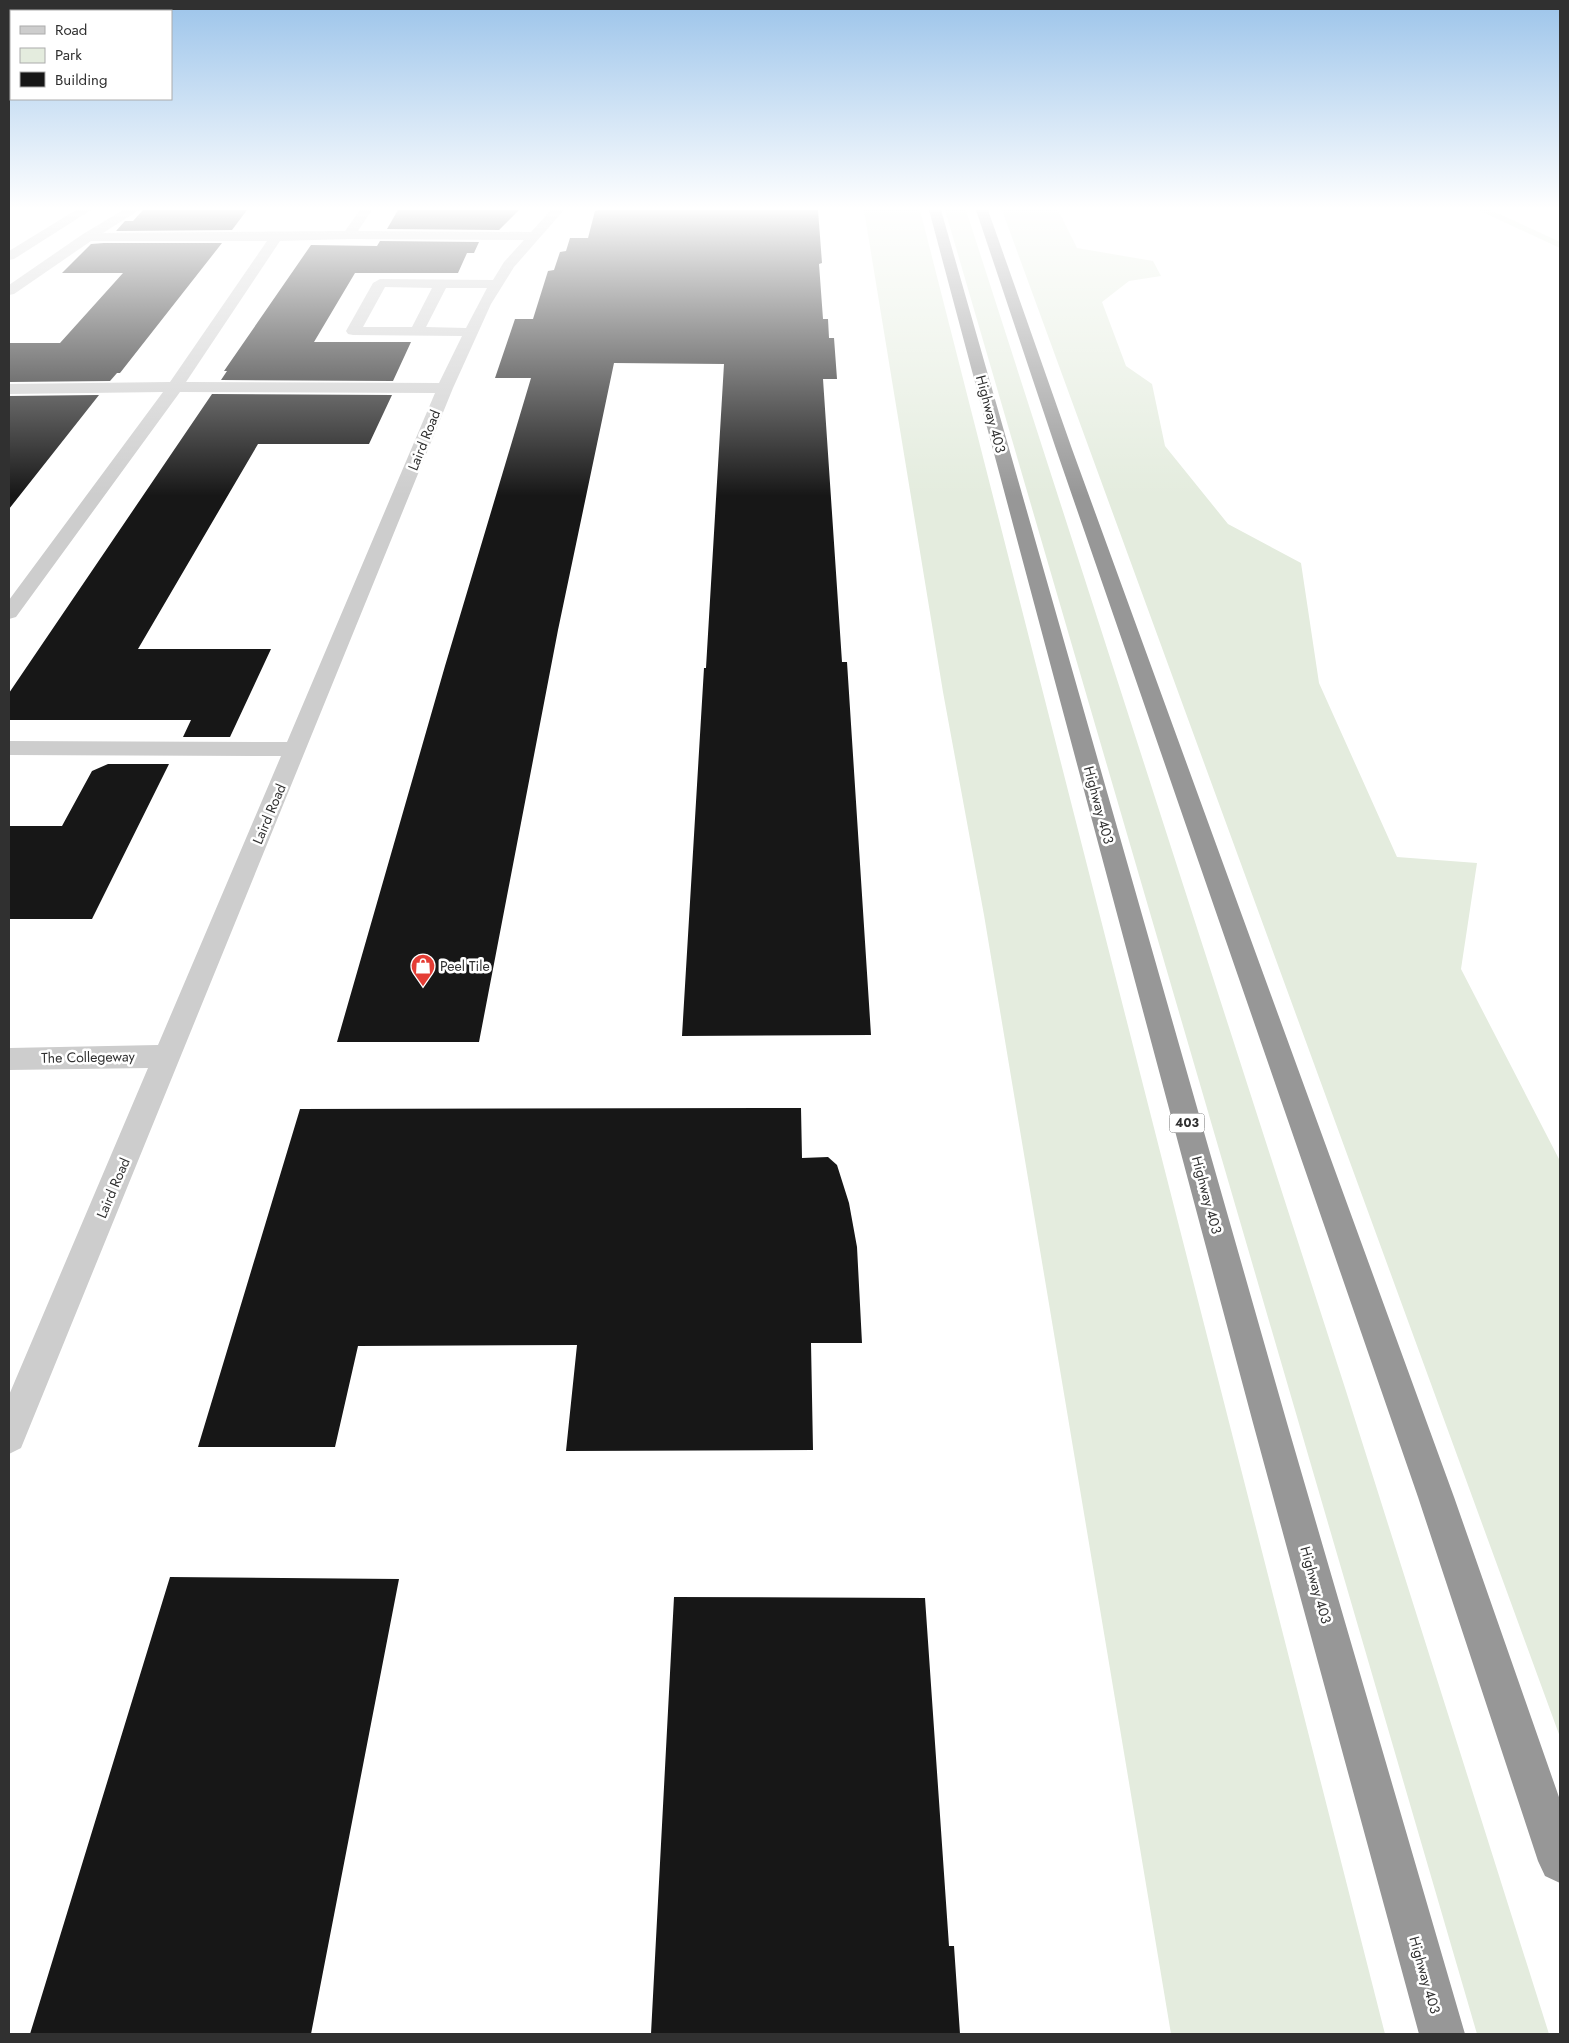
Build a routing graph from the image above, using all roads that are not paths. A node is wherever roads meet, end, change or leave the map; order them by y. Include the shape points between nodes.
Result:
1 (230, 305) edge
2 (367, 305) edge
3 (430, 305) edge
4 (483, 305) edge
5 (961, 305) edge
6 (1015, 305) edge
7 (417, 331) junction
8 (471, 332) junction
9 (175, 387) junction
10 (445, 388) junction
11 (9, 389) edge
12 (9, 613) edge
13 (9, 748) edge
14 (296, 749) junction
15 (166, 1056) junction
16 (9, 1059) edge
17 (9, 1436) edge
18 (1560, 1861) edge
19 (1442, 2034) edge

1 - 9 street
2 - 7 street via 353,331
3 - 7 street
4 - 8 street, Laird Road
5 - 19 highway, Highway 403 / 403
6 - 18 highway via 1436,1497
7 - 8 street
8 - 10 street, Laird Road
9 - 10 street
9 - 11 street
9 - 12 street
10 - 14 street, Laird Road
13 - 14 street
14 - 15 street, Laird Road
15 - 16 street, The Collegeway
15 - 17 street, Laird Road

